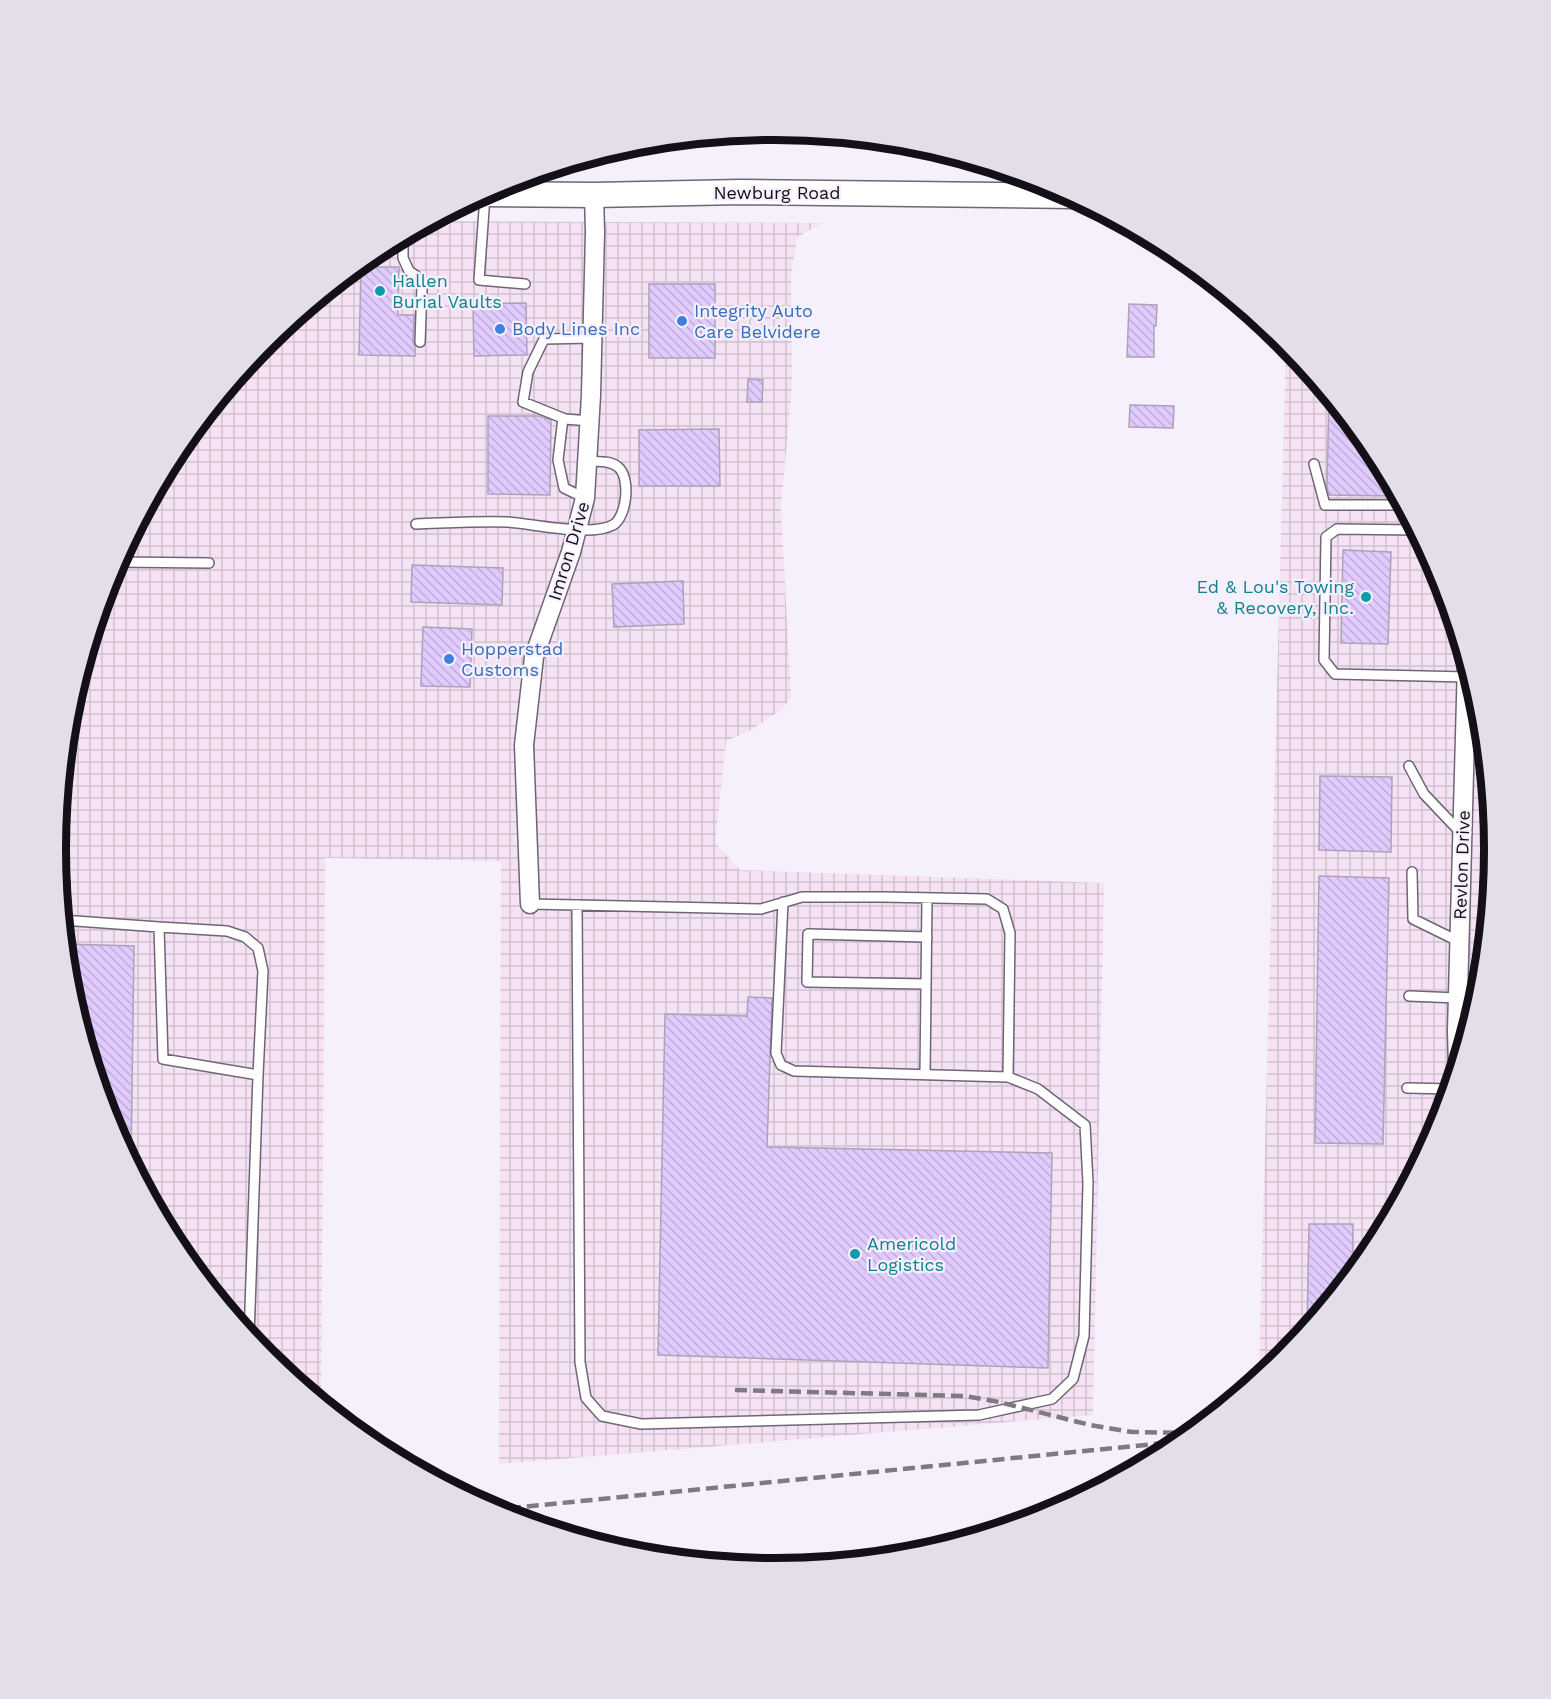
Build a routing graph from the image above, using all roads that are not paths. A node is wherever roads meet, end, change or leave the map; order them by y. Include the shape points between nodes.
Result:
1 (504, 194) edge
2 (594, 195) junction
3 (1051, 196) edge
4 (483, 203) edge
5 (403, 246) edge
6 (525, 284) dead end
7 (592, 338) junction
8 (420, 342) dead end
9 (563, 418) junction
10 (590, 421) junction
11 (588, 461) junction
12 (1314, 464) dead end
13 (585, 498) junction
14 (1395, 505) edge
15 (417, 524) dead end
16 (577, 529) junction
17 (1409, 530) edge
18 (127, 562) edge
19 (209, 563) dead end
20 (1462, 670) edge
21 (1472, 716) edge
22 (1410, 766) dead end
23 (1463, 835) junction
24 (1412, 872) dead end
25 (927, 898) junction
26 (783, 902) junction
27 (530, 904) joint
28 (577, 905) junction
29 (70, 921) edge
30 (159, 927) junction
31 (927, 937) junction
32 (1460, 942) junction
33 (926, 984) junction
34 (1408, 996) dead end
35 (1458, 998) junction
36 (1458, 1043) edge
37 (925, 1074) junction
38 (258, 1075) junction
39 (1008, 1077) junction
40 (1407, 1089) dead end
41 (1443, 1089) edge
42 (249, 1325) edge

1 - 2 main road, Newburg Road
2 - 3 main road, Newburg Road via 751,192
2 - 7 street, Imron Drive
4 - 6 lane via 479,280
5 - 8 lane via 408,271 422,286
7 - 9 lane via 543,339 528,372 524,402
7 - 10 street, Imron Drive
9 - 10 lane
9 - 13 lane via 558,460 564,488
10 - 11 street, Imron Drive
11 - 13 street, Imron Drive
11 - 16 lane via 613,463 621,469 627,480 623,513 615,524 599,530
12 - 14 lane via 1325,505
13 - 16 street, Imron Drive
15 - 16 lane via 507,522
16 - 27 street, Imron Drive via 534,657 524,745
17 - 20 lane via 1337,529 1326,537 1324,660 1335,674
18 - 19 lane
21 - 23 street, Revlon Drive
22 - 23 lane via 1424,794
23 - 32 street, Revlon Drive
24 - 32 lane via 1413,919
25 - 26 lane via 802,897
25 - 31 lane
25 - 39 lane via 987,899 1003,909 1010,933
26 - 28 lane via 761,909
26 - 37 lane via 776,1053 781,1065 794,1071
27 - 28 lane
28 - 39 lane via 579,1362 586,1398 602,1416 641,1424 967,1415 1052,1399 1073,1379 1084,1336 1088,1183 1085,1125 1038,1089
29 - 30 lane
30 - 38 lane via 163,1059
30 - 38 lane via 227,931 245,936 258,948 263,971
31 - 33 lane
31 - 33 lane via 808,934 807,981
32 - 35 street, Revlon Drive
33 - 37 lane
34 - 35 lane
35 - 36 street, Revlon Drive
37 - 39 lane
38 - 42 lane
40 - 41 lane

